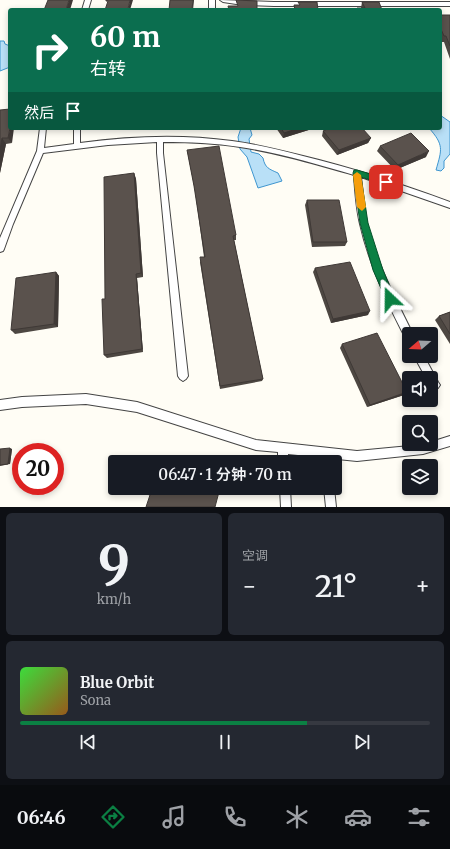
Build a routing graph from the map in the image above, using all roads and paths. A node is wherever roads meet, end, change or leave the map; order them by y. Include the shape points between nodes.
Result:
1 (223, 0) edge
2 (450, 4) edge
3 (334, 5) edge
4 (43, 130) edge
5 (77, 130) edge
6 (160, 140) junction
7 (77, 145) junction
8 (40, 151) junction
9 (357, 173) junction
10 (450, 206) edge
11 (0, 249) edge
12 (404, 327) edge
13 (183, 376) dead end
14 (0, 405) edge
15 (450, 441) edge
16 (283, 448) junction
17 (284, 455) edge
18 (316, 455) edge
19 (342, 456) edge
20 (285, 495) edge
21 (330, 495) edge
22 (286, 507) edge
23 (331, 507) edge

1 - 3 lane via 243,3
2 - 3 lane
4 - 8 lane
5 - 7 lane
6 - 7 lane
6 - 9 lane via 223,142 265,149
6 - 13 lane
7 - 8 lane
8 - 11 lane
9 - 10 lane via 400,186
9 - 12 lane via 364,223 378,270
14 - 16 lane via 86,399 137,407 256,445
15 - 19 lane via 423,449
16 - 17 lane
16 - 18 lane
20 - 22 lane
21 - 23 lane

